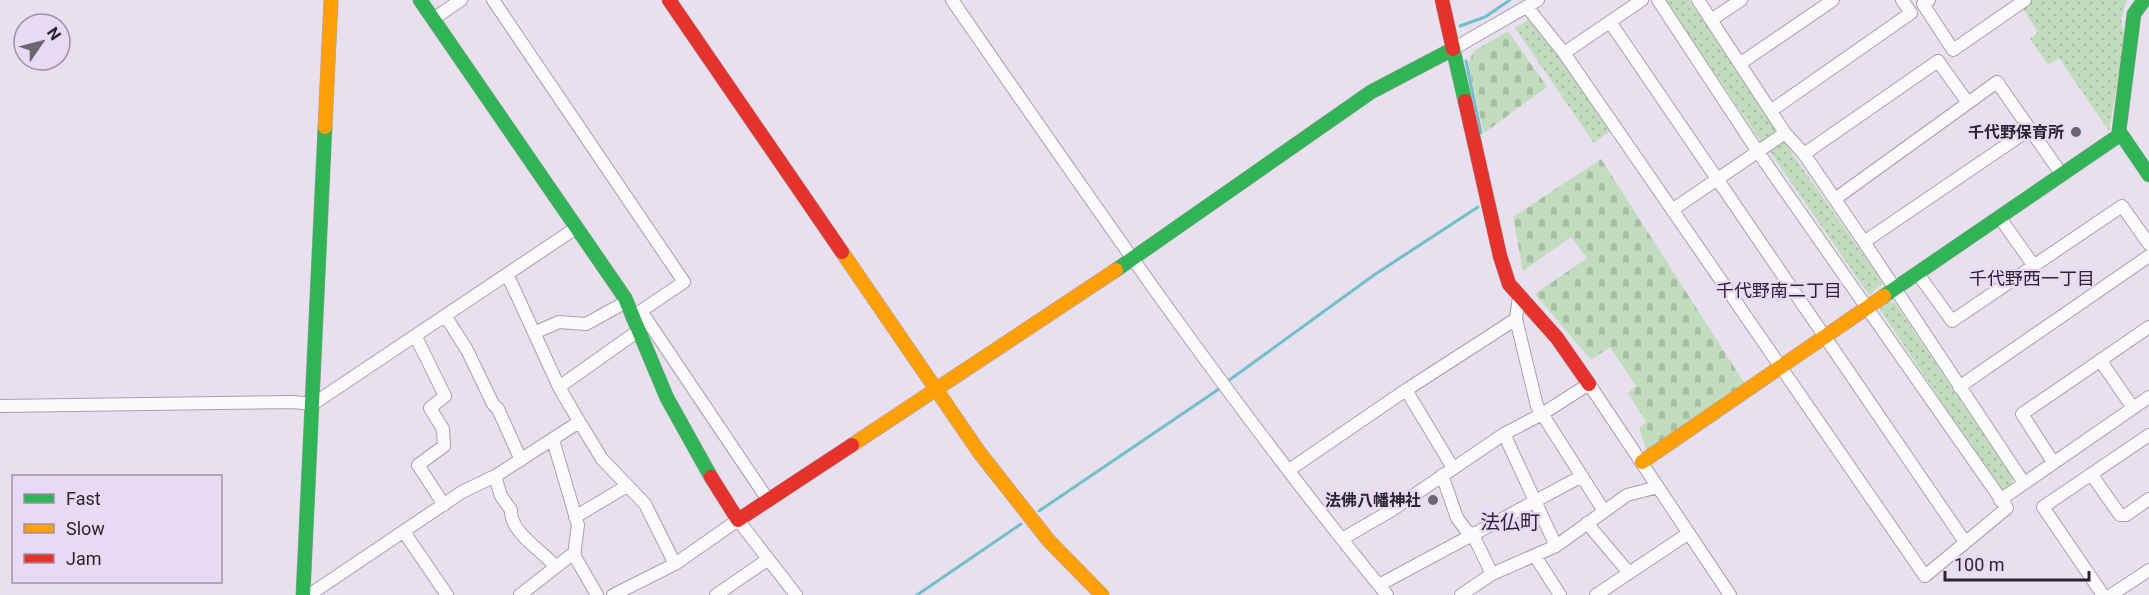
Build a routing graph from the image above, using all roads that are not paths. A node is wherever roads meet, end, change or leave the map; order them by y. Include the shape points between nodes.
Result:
1 (331, 0) edge
2 (420, 0) edge
3 (461, 0) edge
4 (493, 0) edge
5 (669, 0) edge
6 (952, 0) edge
7 (1538, 0) edge
8 (1642, 0) edge
9 (1658, 0) edge
10 (1698, 0) edge
11 (1741, 0) edge
12 (1833, 0) edge
13 (1902, 0) edge
14 (1929, 0) edge
15 (2025, 0) edge
16 (2144, 0) edge
17 (1443, 1) edge
18 (1527, 7) junction
19 (433, 19) junction
20 (1711, 20) junction
21 (1610, 22) junction
22 (1452, 49) junction
23 (1564, 53) junction
24 (1741, 63) junction
25 (1968, 103) junction
26 (1772, 110) junction
27 (2030, 129) junction
28 (1785, 133) junction
29 (2121, 134) junction
30 (1758, 152) junction
31 (1804, 154) junction
32 (2061, 175) junction
33 (2149, 175) edge
34 (1716, 180) junction
35 (1835, 199) junction
36 (1672, 210) junction
37 (2000, 218) junction
38 (576, 228) junction
39 (1864, 242) junction
40 (2149, 244) edge
41 (2149, 256) edge
42 (1131, 260) junction
43 (2034, 266) junction
44 (1918, 274) junction
45 (508, 276) junction
46 (1894, 290) junction
47 (1519, 297) junction
48 (626, 302) junction
49 (1868, 307) junction
50 (636, 314) junction
51 (446, 317) junction
52 (1516, 319) junction
53 (2149, 327) edge
54 (638, 331) junction
55 (536, 332) junction
56 (416, 337) junction
57 (1824, 338) junction
58 (2100, 360) junction
59 (1781, 368) junction
60 (1589, 384) junction
61 (559, 387) junction
62 (1959, 387) junction
63 (935, 390) junction
64 (1406, 390) junction
65 (2149, 397) edge
66 (313, 404) junction
67 (0, 406) edge
68 (2133, 408) junction
69 (1542, 414) junction
70 (579, 422) junction
71 (1504, 434) junction
72 (2149, 435) edge
73 (553, 440) junction
74 (521, 460) junction
75 (1642, 462) junction
76 (2053, 462) junction
77 (1453, 468) junction
78 (1289, 470) junction
79 (2091, 474) junction
80 (1442, 475) junction
81 (495, 476) junction
82 (1582, 476) junction
83 (2024, 483) junction
84 (627, 486) junction
85 (1658, 487) junction
86 (2149, 499) edge
87 (768, 500) junction
88 (2000, 500) junction
89 (1534, 501) junction
90 (444, 505) junction
91 (1604, 511) junction
92 (575, 517) junction
93 (738, 520) junction
94 (1587, 524) junction
95 (404, 532) junction
96 (1689, 533) junction
97 (1471, 534) junction
98 (1342, 539) junction
99 (1965, 542) junction
100 (1556, 546) junction
101 (575, 552) junction
102 (1535, 556) junction
103 (767, 560) junction
104 (675, 564) junction
105 (555, 566) junction
106 (2149, 570) edge
107 (1629, 573) junction
108 (1492, 574) junction
109 (1379, 585) junction
110 (303, 595) edge
111 (309, 595) edge
112 (447, 595) edge
113 (520, 595) edge
114 (597, 595) edge
115 (613, 595) edge
116 (716, 595) edge
117 (796, 595) edge
118 (1102, 595) edge
119 (1387, 595) edge
120 (1461, 595) edge
121 (1560, 595) edge
122 (1596, 595) edge
123 (1730, 595) edge
124 (2103, 595) edge
125 (2111, 595) edge

1 - 66 street
2 - 19 street
3 - 19 street
4 - 50 street via 684,282
5 - 63 street
6 - 42 street
7 - 18 street
8 - 21 street
9 - 30 street
10 - 20 street
11 - 20 street
12 - 24 street
13 - 26 street via 1911,13
14 - 15 street via 1923,4 1953,50
16 - 29 street via 2134,14
17 - 22 street
18 - 22 street
18 - 23 street
19 - 38 street
20 - 24 street
21 - 23 street
21 - 34 street
22 - 42 street via 1371,92
22 - 47 street via 1500,256 1509,284
23 - 36 street
24 - 26 street
25 - 27 street via 1997,82
25 - 31 street via 1938,61
25 - 35 street
26 - 28 street
27 - 32 street
27 - 39 street
28 - 30 street
28 - 31 street
29 - 32 street
29 - 33 street
30 - 34 street
30 - 49 street
31 - 35 street
32 - 37 street
34 - 36 street
34 - 57 street
35 - 39 street
36 - 59 street
37 - 43 street
37 - 44 street
38 - 45 street
38 - 48 street
39 - 46 street
40 - 43 street via 2122,206
41 - 62 street
42 - 63 street
42 - 78 street
43 - 44 street via 1953,321
44 - 46 street
45 - 51 street
45 - 55 street
46 - 49 street
46 - 62 street
47 - 52 street
47 - 60 street via 1557,338
48 - 50 street
48 - 55 street via 586,324 559,322
49 - 57 street
49 - 88 street
50 - 54 street
50 - 87 street
51 - 56 street
51 - 74 street via 498,409
52 - 64 street
52 - 69 street
53 - 58 street
54 - 61 street
54 - 93 street via 693,448
55 - 61 street
56 - 66 street
56 - 90 street via 445,396 430,408 443,429 444,446 418,465
57 - 59 street
57 - 99 street
58 - 68 street
58 - 76 street via 2022,414
59 - 75 street
59 - 99 street via 1925,576
60 - 69 street
60 - 75 street
61 - 70 street
62 - 83 street
63 - 87 street
63 - 118 street via 1049,541
64 - 77 street
64 - 78 street
65 - 68 street
66 - 67 street
66 - 110 street
68 - 76 street
69 - 71 street
69 - 82 street
70 - 73 street
70 - 84 street via 602,459
71 - 77 street
71 - 89 street
72 - 79 street
73 - 74 street
73 - 92 street
74 - 81 street
75 - 85 street
76 - 83 street
77 - 80 street
78 - 98 street
79 - 86 street via 2120,515
79 - 124 street via 2043,507
80 - 97 street via 1457,518
80 - 98 street
81 - 90 street
81 - 105 street via 520,534
82 - 89 street
82 - 91 street
83 - 88 street
84 - 92 street
84 - 104 street via 645,504
85 - 91 street via 1627,495
85 - 96 street
87 - 93 street
88 - 99 street via 2007,508
89 - 97 street
89 - 100 street
90 - 95 street
91 - 94 street
92 - 101 street
93 - 103 street
93 - 104 street
94 - 100 street
94 - 107 street
95 - 111 street
95 - 112 street
96 - 107 street
96 - 123 street
97 - 108 street
97 - 109 street
98 - 109 street
100 - 102 street
101 - 105 street
101 - 114 street
102 - 108 street
102 - 121 street
103 - 116 street
103 - 117 street
104 - 115 street
105 - 113 street
106 - 125 street
107 - 122 street
108 - 120 street
109 - 119 street

